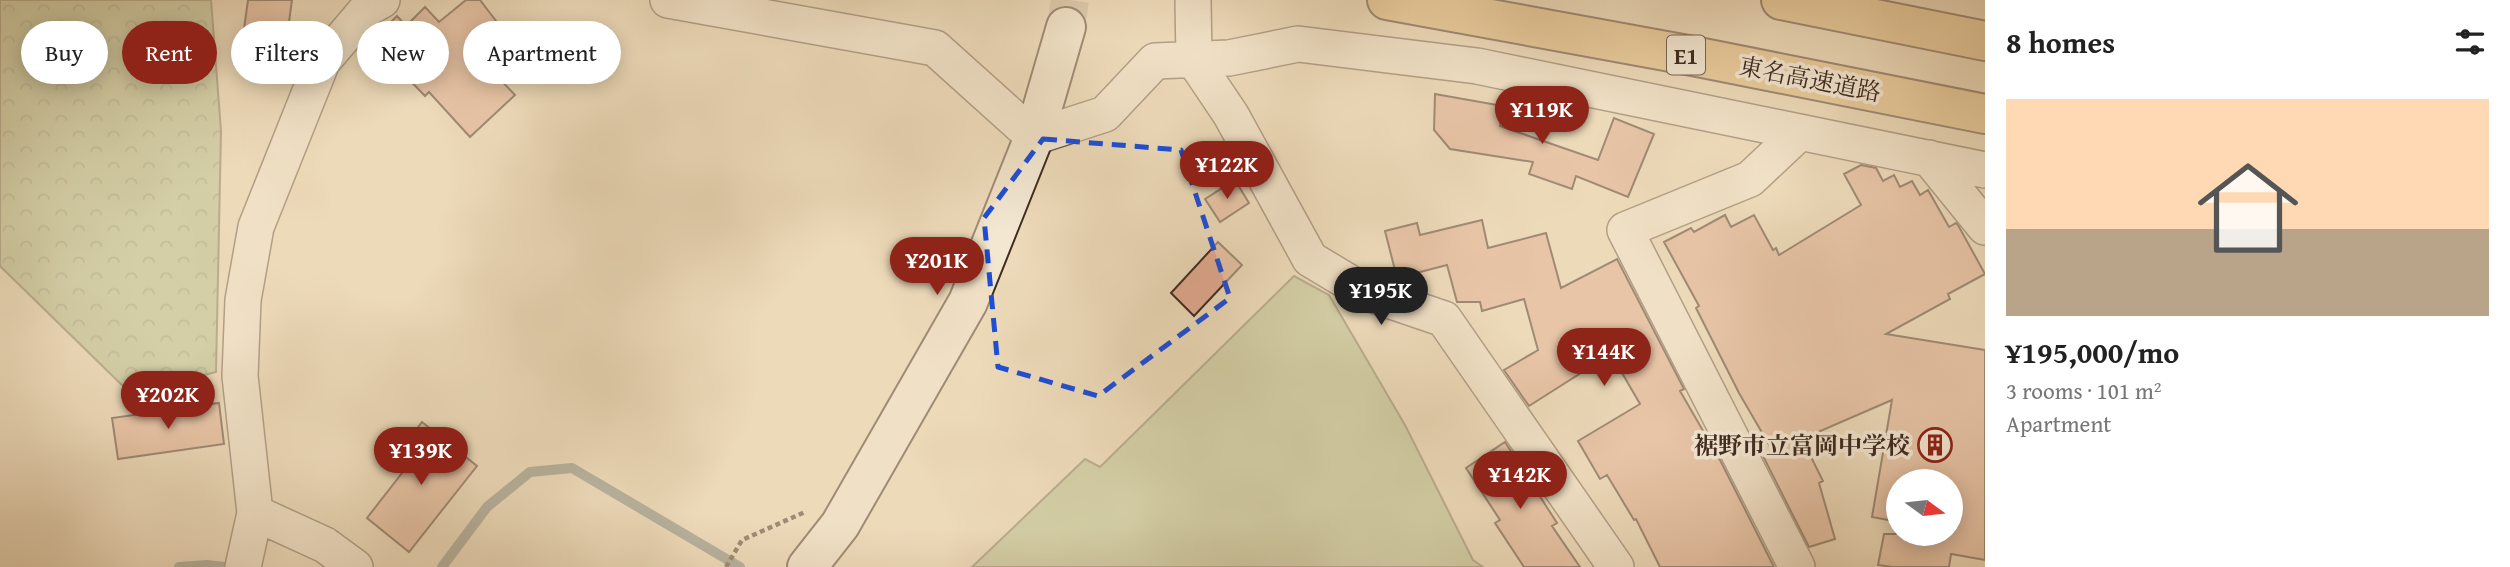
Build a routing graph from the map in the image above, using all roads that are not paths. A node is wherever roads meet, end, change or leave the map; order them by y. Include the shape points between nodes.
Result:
1 (382, 0) edge
2 (668, 0) edge
3 (1193, 0) edge
4 (1387, 0) edge
5 (1781, 0) edge
6 (1066, 27) tunnel mouth
7 (1985, 41) edge
8 (1194, 60) junction
9 (1985, 114) edge
10 (1800, 132) junction
11 (1034, 137) junction
12 (1930, 159) junction
13 (1985, 170) edge
14 (1985, 227) edge
15 (255, 513) junction
16 (244, 562) edge
17 (351, 563) edge
18 (807, 567) edge
19 (1616, 567) edge
20 (1797, 567) edge

1 - 15 street via 368,8 322,62 256,227 243,300 240,376
2 - 11 street via 934,48
3 - 8 street
4 - 9 highway, 東名高速道路 / E1
5 - 7 highway
6 - 11 street
8 - 10 street via 1298,44 1477,66
8 - 11 street via 1155,61 1105,114
8 - 19 street via 1231,115 1310,258 1365,292 1444,319
10 - 12 street
10 - 20 street via 1750,179 1625,230
11 - 18 street via 968,302 840,525
12 - 13 street
12 - 14 street
15 - 16 street
15 - 17 street via 325,545

